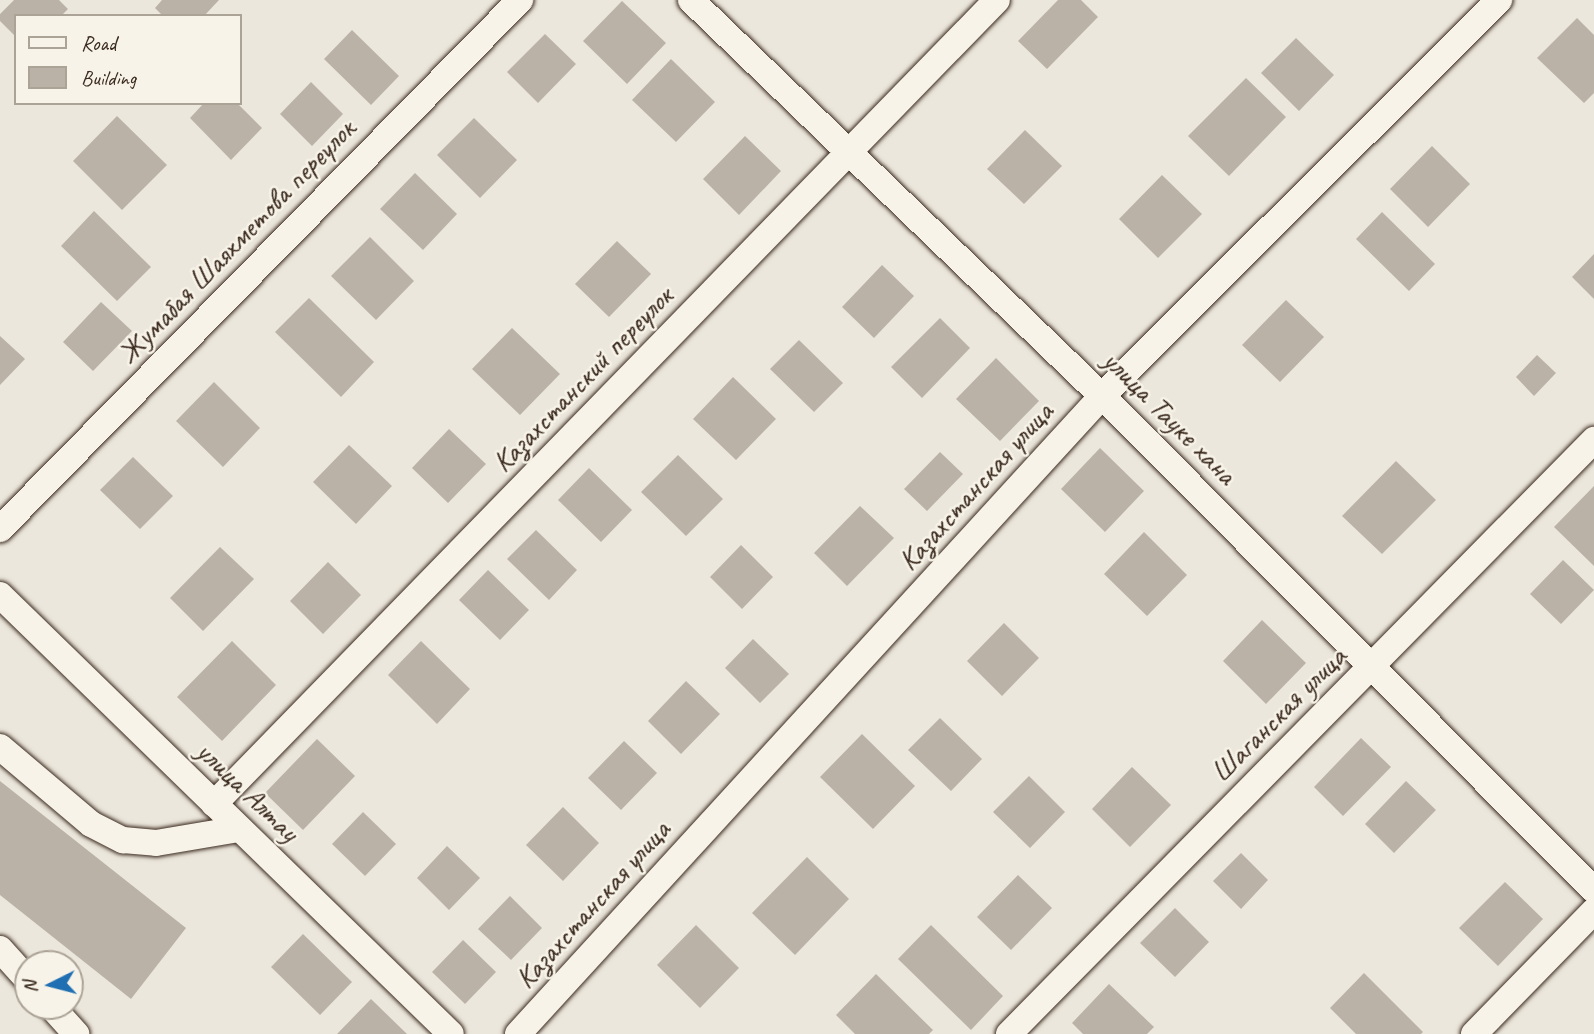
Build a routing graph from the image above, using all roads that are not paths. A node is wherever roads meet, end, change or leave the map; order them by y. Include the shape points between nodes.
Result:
1 (520, 0) edge
2 (691, 0) edge
3 (997, 0) edge
4 (1499, 0) edge
5 (848, 153) junction
6 (1102, 396) junction
7 (1594, 440) edge
8 (0, 529) edge
9 (0, 595) edge
10 (1372, 665) junction
11 (0, 747) edge
12 (214, 804) junction
13 (239, 829) junction
14 (1594, 890) edge
15 (1594, 911) edge
16 (0, 949) edge
17 (14, 964) edge
18 (64, 1020) edge
19 (76, 1034) edge
20 (452, 1034) edge
21 (518, 1034) edge
22 (1009, 1034) edge
23 (1474, 1034) edge

1 - 8 street, Жумабая Шаяхметова переулок
2 - 5 street, улица Тауке хана
3 - 5 street, Казахстанский переулок
4 - 6 street, Казахстанская улица
5 - 6 street, улица Тауке хана
5 - 12 street, Казахстанский переулок
6 - 10 street, улица Тауке хана
6 - 21 street, Казахстанская улица
7 - 10 street, Шаганская улица
9 - 12 street, улица Алтау
10 - 14 street, улица Тауке хана
10 - 22 street, Шаганская улица
11 - 13 street via 91,824 123,840 156,843
12 - 13 street, улица Алтау
13 - 20 street, улица Алтау
15 - 23 street
16 - 17 street
18 - 19 street

